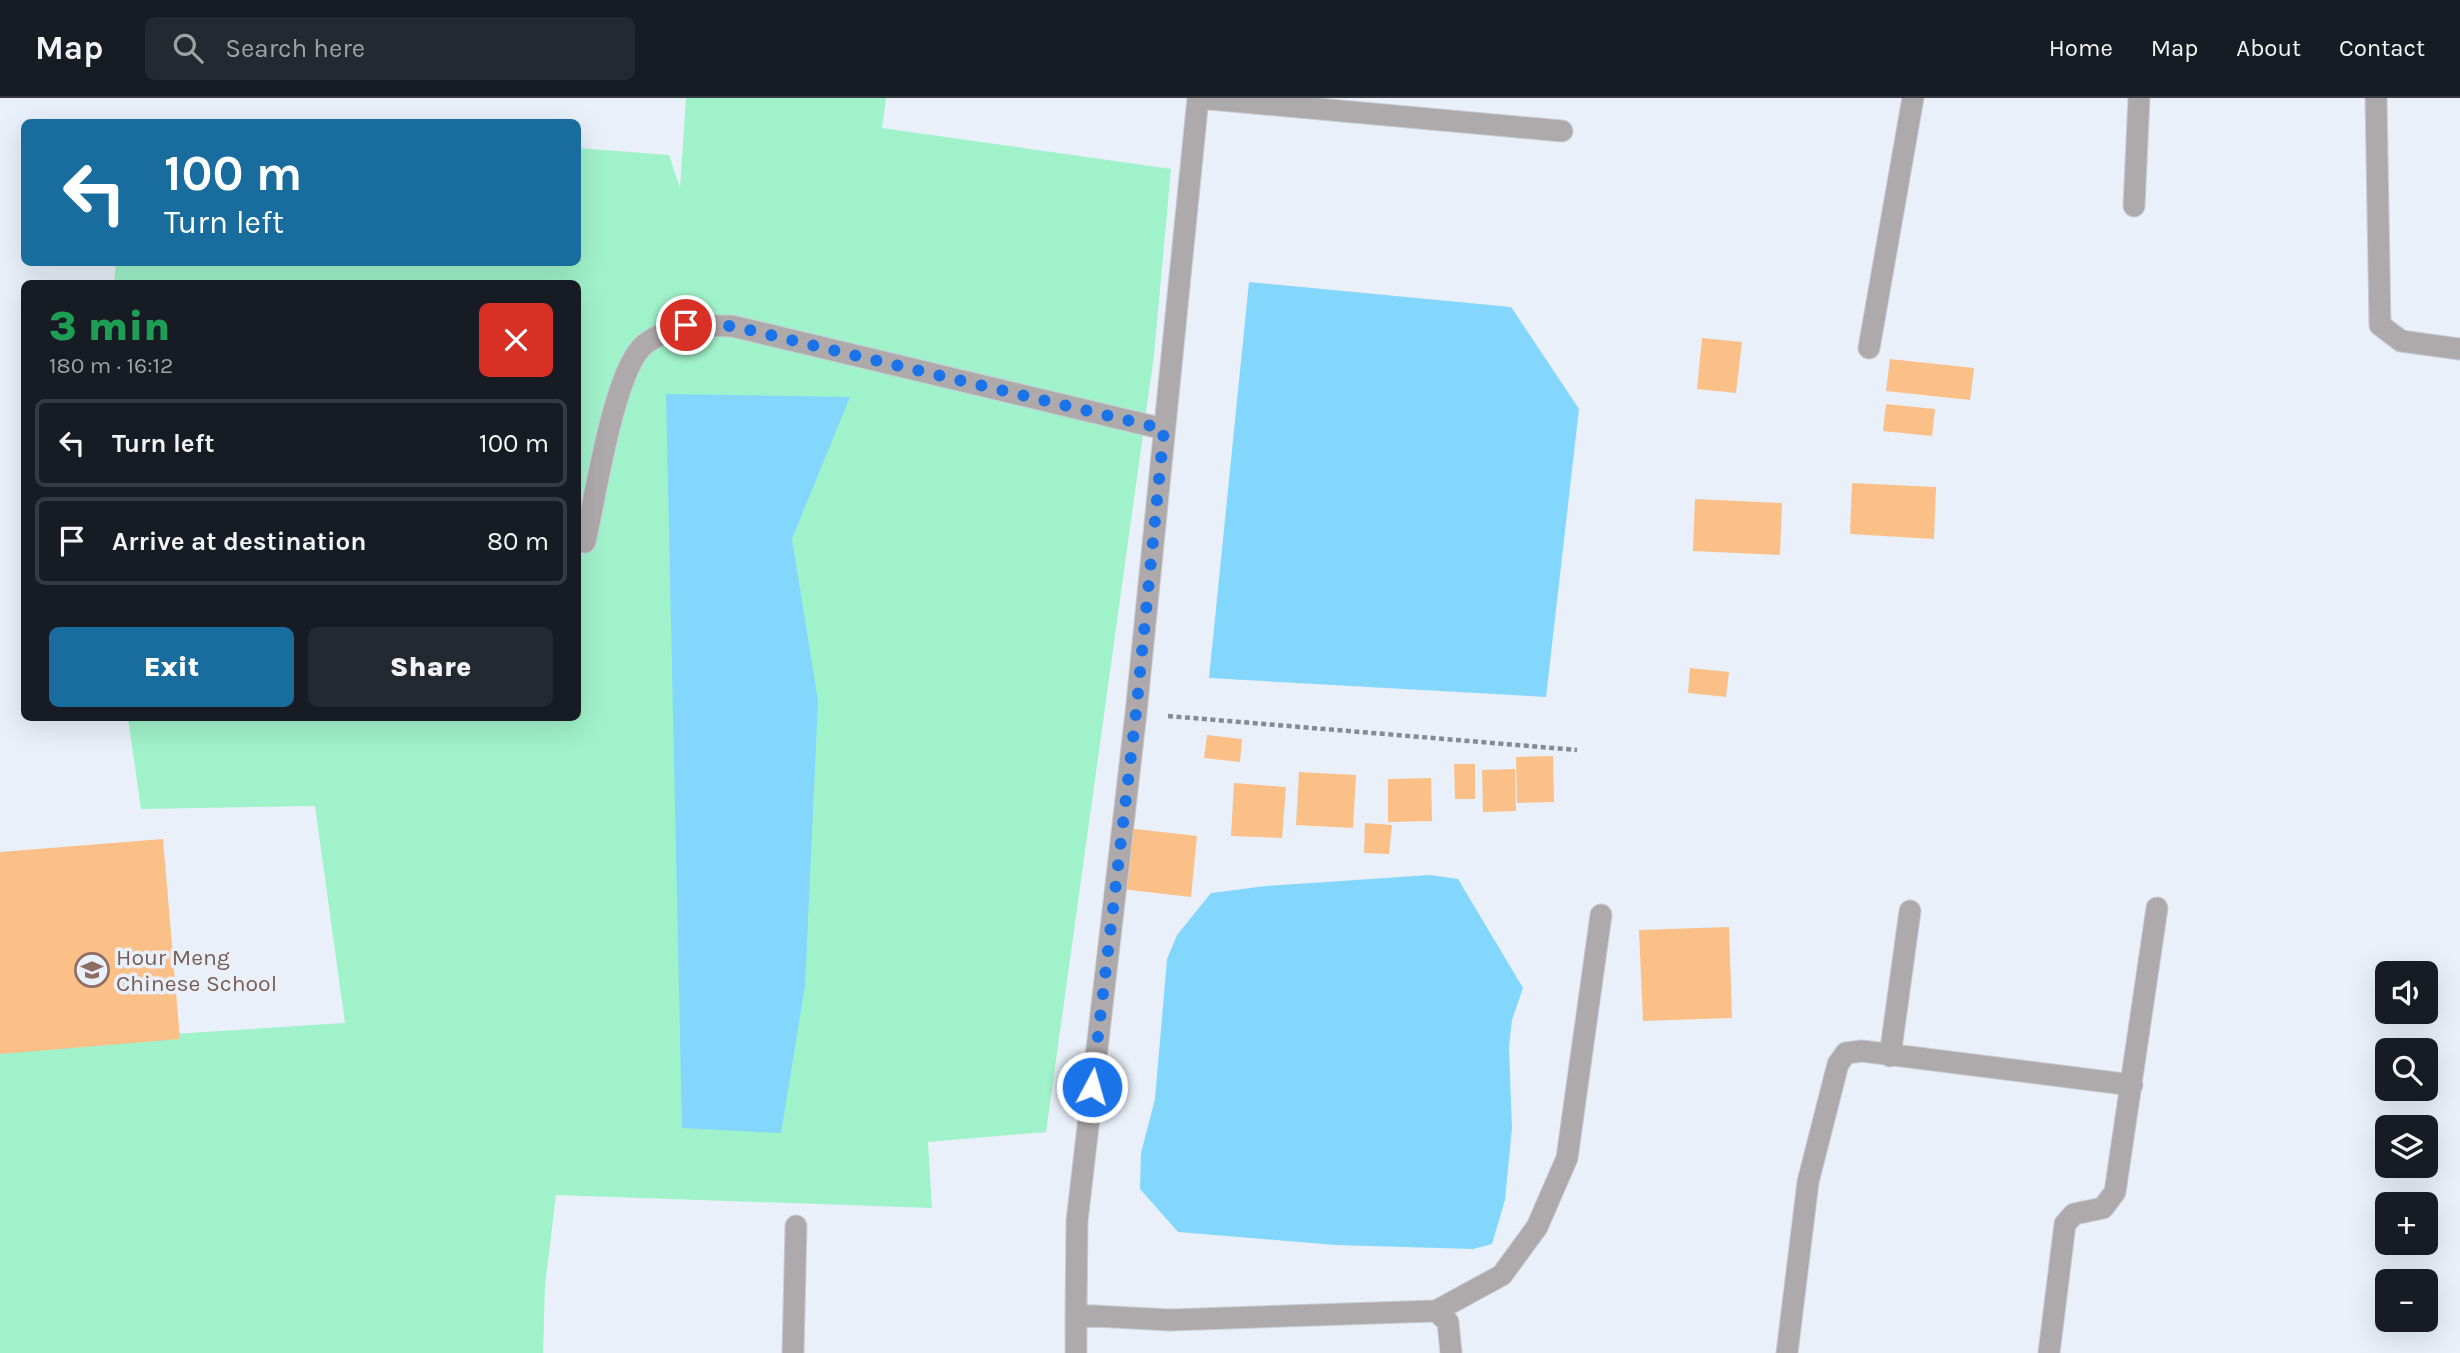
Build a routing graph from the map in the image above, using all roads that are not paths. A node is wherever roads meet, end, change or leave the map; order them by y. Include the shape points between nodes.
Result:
1 (1198, 98) edge
2 (1913, 98) edge
3 (2139, 98) edge
4 (2376, 98) edge
5 (1562, 131) dead end
6 (2134, 206) dead end
7 (1870, 348) dead end
8 (2460, 349) edge
9 (1164, 429) junction
10 (586, 542) dead end
11 (2157, 908) dead end
12 (1910, 911) dead end
13 (1601, 915) dead end
14 (1890, 1056) junction
15 (2132, 1085) junction
16 (796, 1226) dead end
17 (1436, 1311) junction
18 (1076, 1315) junction
19 (793, 1353) edge
20 (1076, 1353) edge
21 (1451, 1353) edge
22 (1787, 1353) edge
23 (2049, 1353) edge

1 - 5 street
1 - 9 street
2 - 7 street
3 - 6 street
4 - 8 street via 2380,325 2401,341
9 - 10 street via 732,326 686,325 644,345 621,384
9 - 18 street via 1077,1221
11 - 15 street
12 - 14 street
13 - 17 street via 1567,1158 1537,1227 1502,1276
14 - 15 street
14 - 22 street via 1846,1053 1838,1064 1808,1182
15 - 23 street via 2115,1192 2103,1208 2074,1214 2065,1224
16 - 19 street
17 - 18 street via 1170,1320
17 - 21 street via 1448,1322
18 - 20 street

